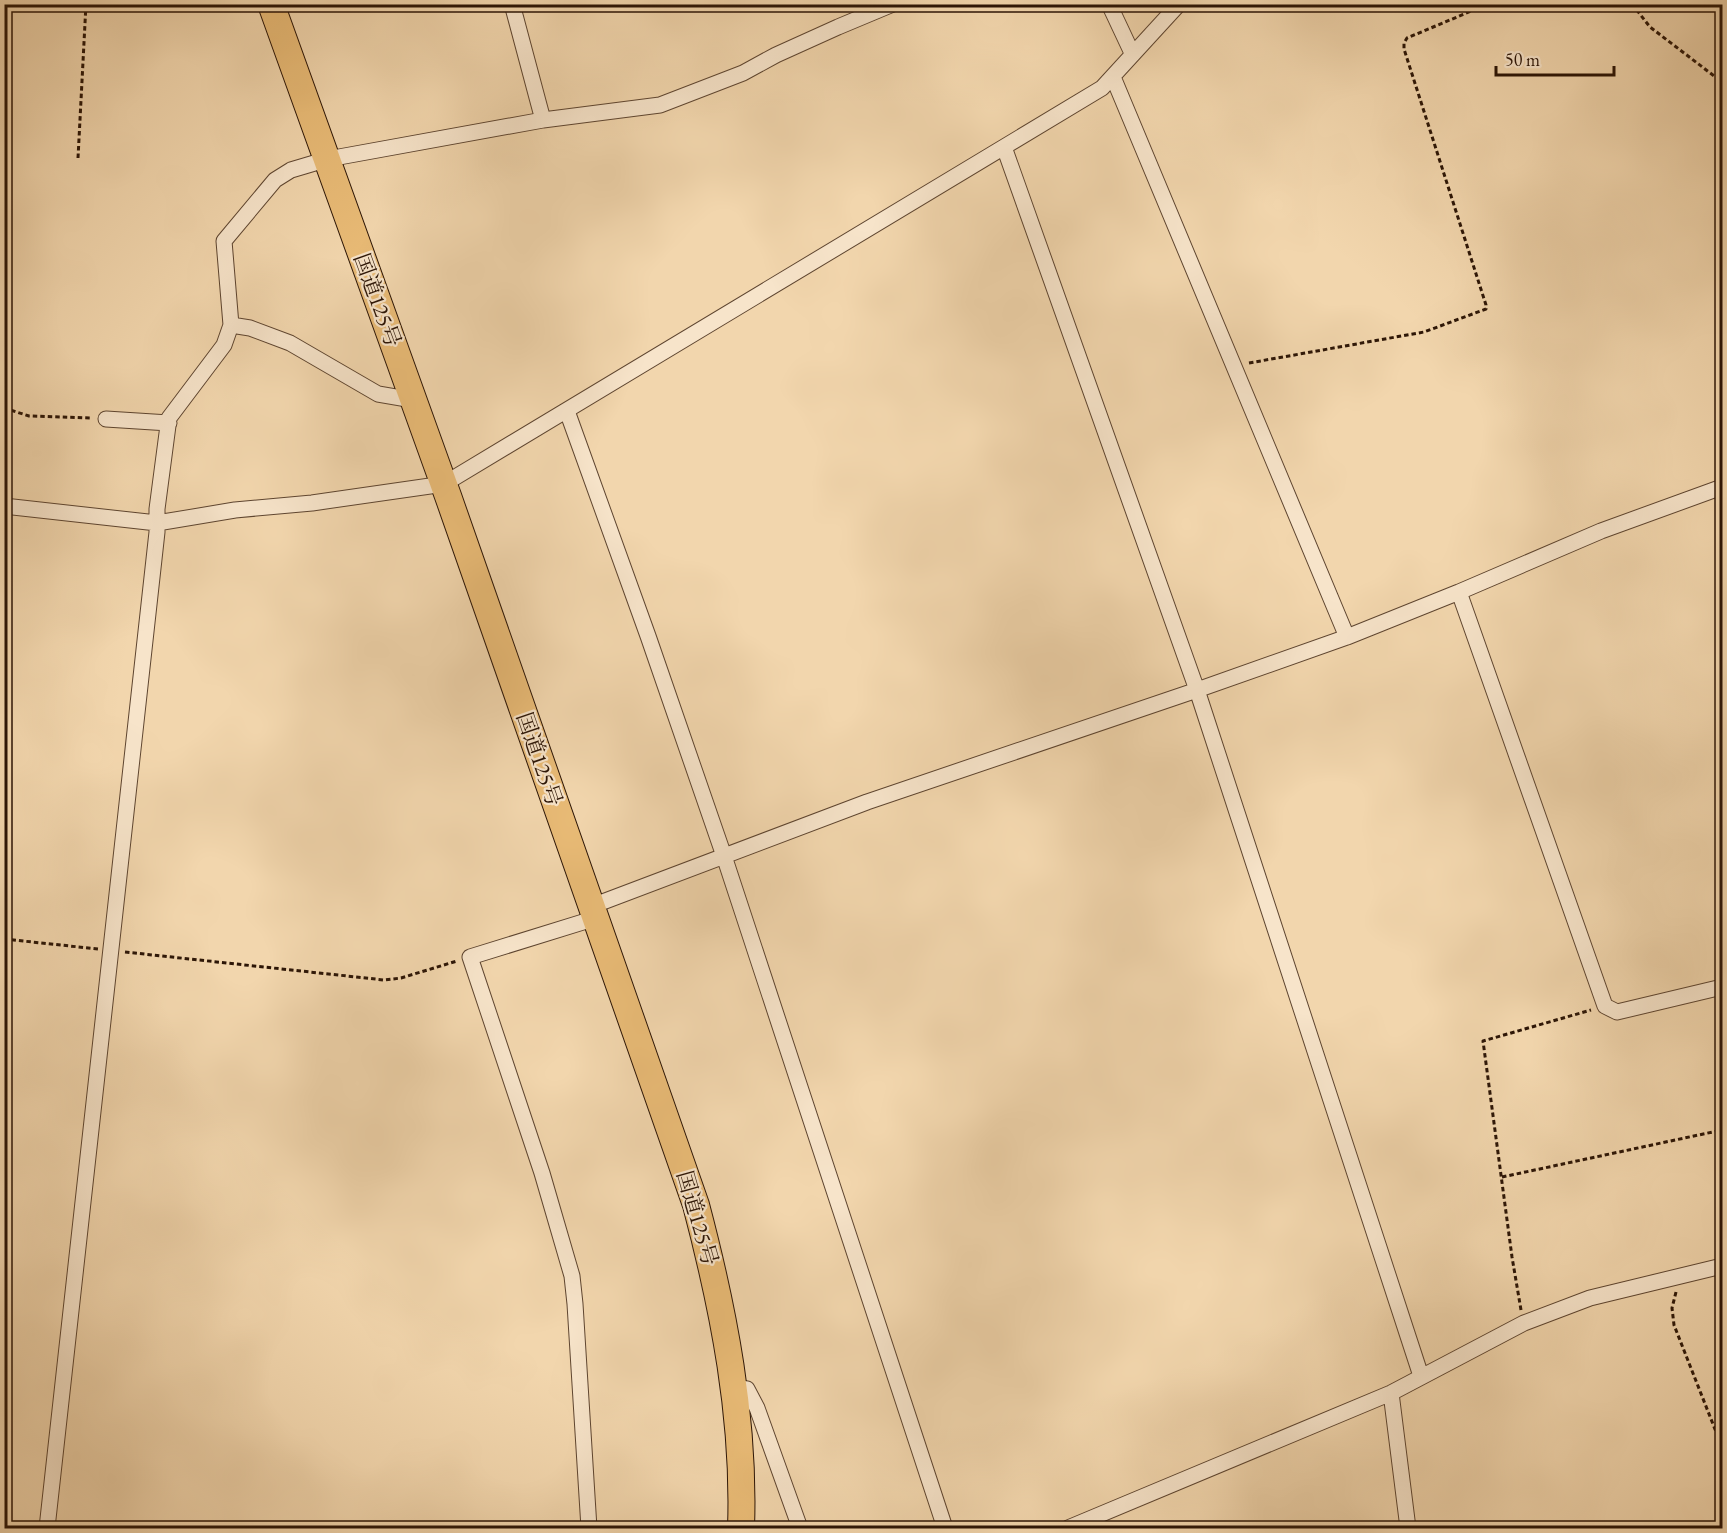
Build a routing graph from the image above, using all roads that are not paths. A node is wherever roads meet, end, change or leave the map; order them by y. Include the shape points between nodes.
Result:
1 (271, 4) edge
2 (512, 4) edge
3 (893, 4) edge
4 (1109, 4) edge
5 (1179, 4) edge
6 (1132, 53) junction
7 (1113, 77) junction
8 (543, 120) junction
9 (1004, 147) junction
10 (327, 159) junction
11 (231, 325) junction
12 (413, 400) junction
13 (567, 411) junction
14 (106, 419) road end
15 (169, 423) junction
16 (444, 484) junction
17 (1722, 487) edge
18 (4, 506) edge
19 (157, 523) junction
20 (1459, 592) junction
21 (1347, 637) junction
22 (1197, 690) junction
23 (724, 856) junction
24 (594, 912) junction
25 (1722, 987) edge
26 (1722, 1266) edge
27 (1421, 1376) junction
28 (733, 1387) junction
29 (1391, 1393) junction
30 (47, 1528) edge
31 (589, 1528) edge
32 (741, 1528) edge
33 (800, 1528) edge
34 (945, 1528) edge
35 (1068, 1528) edge
36 (1408, 1528) edge

1 - 10 highway, 国道125号
2 - 8 street
3 - 8 street via 743,73 660,105
4 - 6 street
5 - 6 street
6 - 7 street
7 - 9 street via 1102,88
7 - 21 street
8 - 10 street
9 - 13 street
9 - 22 street
10 - 11 street via 291,170 275,180 224,241
10 - 12 highway, 国道125号
11 - 12 street via 290,343 378,394
11 - 15 street via 224,345
12 - 16 highway, 国道125号
13 - 16 street
13 - 23 street
14 - 15 street
15 - 19 street
16 - 19 street
16 - 24 highway, 国道125号
17 - 20 street via 1601,531
18 - 19 street
19 - 30 street
20 - 21 street
20 - 25 street via 1605,1006 1617,1012
21 - 22 street
22 - 23 street via 948,773
22 - 27 street
23 - 24 street
23 - 34 street
24 - 28 highway, 国道125号 via 696,1205 720,1298
24 - 31 street via 470,957 572,1276
26 - 27 street via 1590,1298 1524,1323
27 - 29 street
28 - 32 highway, 国道125号
28 - 33 street via 747,1389 757,1408
29 - 35 street
29 - 36 street

